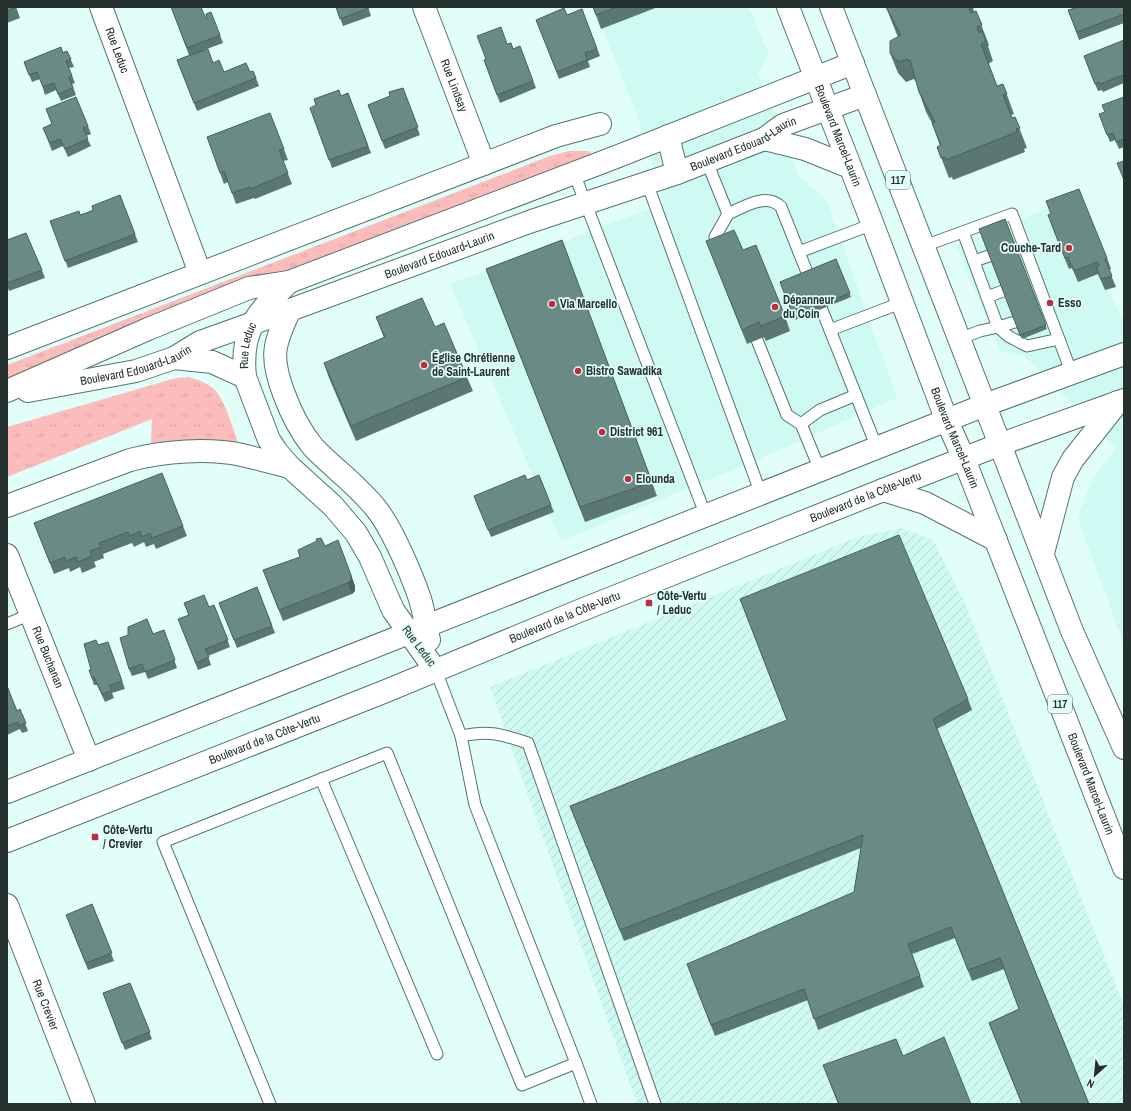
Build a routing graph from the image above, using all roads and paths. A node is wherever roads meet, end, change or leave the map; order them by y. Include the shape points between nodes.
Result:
1 (102, 7) edge
2 (424, 7) edge
3 (788, 7) edge
4 (831, 7) edge
5 (853, 64) junction
6 (815, 78) junction
7 (865, 95) junction
8 (827, 109) junction
9 (600, 124) dead end
10 (668, 136) junction
11 (764, 139) junction
12 (707, 162) junction
13 (484, 164) junction
14 (850, 167) junction
15 (574, 173) junction
16 (677, 173) junction
17 (647, 183) junction
18 (585, 202) junction
19 (728, 214) junction
20 (873, 224) junction
21 (963, 232) junction
22 (924, 246) junction
23 (722, 252) edge
24 (799, 252) junction
25 (989, 256) edge
26 (974, 261) junction
27 (200, 273) junction
28 (289, 282) junction
29 (1003, 291) edge
30 (988, 297) junction
31 (903, 302) junction
32 (290, 310) junction
33 (1015, 322) edge
34 (253, 323) junction
35 (998, 327) junction
36 (830, 330) junction
37 (959, 339) junction
38 (1059, 339) junction
39 (757, 340) edge
40 (7, 348) edge
41 (1124, 354) edge
42 (174, 358) junction
43 (1072, 374) junction
44 (245, 377) junction
45 (7, 391) edge
46 (7, 394) edge
47 (856, 395) junction
48 (1121, 401) edge
49 (985, 405) junction
50 (948, 420) junction
51 (801, 424) junction
52 (1001, 444) junction
53 (877, 448) junction
54 (964, 459) junction
55 (290, 467) junction
56 (820, 470) junction
57 (884, 490) junction
58 (761, 494) junction
59 (7, 506) edge
60 (706, 516) junction
61 (996, 540) junction
62 (1043, 553) junction
63 (7, 555) edge
64 (31, 614) junction
65 (7, 624) edge
66 (417, 630) junction
67 (436, 671) junction
68 (461, 736) junction
69 (1123, 743) edge
70 (89, 760) junction
71 (321, 779) junction
72 (7, 792) edge
73 (7, 841) edge
74 (1124, 868) edge
75 (7, 905) edge
76 (437, 1054) dead end
77 (576, 1063) junction
78 (84, 1104) edge
79 (270, 1104) edge
80 (591, 1104) edge
81 (655, 1104) edge

1 - 27 street, Rue Leduc
2 - 13 street, Rue Lindsay
3 - 6 street, Boulevard Marcel-Laurin / 117
4 - 5 street, 117
5 - 6 street, Boulevard Edouard-Laurin
5 - 7 street, 117
6 - 8 street, Boulevard Marcel-Laurin / 117
6 - 10 street, Boulevard Edouard-Laurin
7 - 8 street, Boulevard Edouard-Laurin
7 - 22 street, 117
8 - 11 street, Boulevard Edouard-Laurin via 783,126
8 - 14 street, Boulevard Marcel-Laurin / 117
9 - 13 street via 574,130
10 - 15 street, Boulevard Edouard-Laurin
10 - 16 street
11 - 12 street, Boulevard Edouard-Laurin
11 - 14 street via 800,148
12 - 16 street, Boulevard Edouard-Laurin
12 - 19 lane
13 - 27 street
14 - 20 street, Boulevard Marcel-Laurin / 117
15 - 18 lane
15 - 28 street, Boulevard Edouard-Laurin
16 - 17 street, Boulevard Edouard-Laurin
17 - 18 street, Boulevard Edouard-Laurin
17 - 58 lane
18 - 32 street, Boulevard Edouard-Laurin
18 - 60 lane
19 - 23 lane via 715,237
19 - 24 lane via 758,201 773,201 781,207
20 - 24 lane
20 - 31 street, Boulevard Marcel-Laurin / 117
21 - 22 lane
21 - 26 lane
21 - 38 lane via 1012,214 1019,244 1045,313
22 - 37 street, 117
24 - 36 lane
25 - 26 lane
26 - 30 lane
27 - 40 street
28 - 34 street, Rue Leduc via 263,308
28 - 45 street, Boulevard Edouard-Laurin via 249,288
29 - 30 lane
30 - 35 lane
31 - 36 lane
31 - 50 street, Boulevard Marcel-Laurin / 117
32 - 34 street, Boulevard Edouard-Laurin
32 - 66 street, Rue Leduc via 278,335 274,353 276,369 288,405 296,422 314,447 354,484 382,517 420,599
33 - 35 lane
34 - 42 street, Boulevard Edouard-Laurin via 200,342
34 - 44 street, Rue Leduc via 244,354
35 - 37 lane
35 - 38 lane via 1008,336 1027,346
36 - 47 lane
37 - 49 street, 117
38 - 43 lane
39 - 51 lane via 787,415
41 - 43 street
42 - 44 street via 212,362
42 - 46 street, Boulevard Edouard-Laurin via 136,371
43 - 49 street
44 - 55 street, Rue Leduc via 269,440
47 - 51 lane via 820,410
47 - 53 lane
48 - 52 street, Boulevard de la Côte-Vertu
48 - 62 street via 1073,459 1063,477
49 - 50 street
49 - 52 street, 117
50 - 53 street
50 - 54 street, Boulevard Marcel-Laurin / 117
51 - 56 lane
52 - 54 street, Boulevard de la Côte-Vertu
52 - 62 street, 117
53 - 56 street
54 - 57 street, Boulevard de la Côte-Vertu
54 - 61 street, Boulevard Marcel-Laurin / 117
55 - 59 street via 241,455 193,452 150,455 130,460
55 - 66 street, Rue Leduc via 333,506 356,533 370,557 388,601
56 - 58 street
57 - 61 street via 925,503
57 - 67 street, Boulevard de la Côte-Vertu via 579,611
58 - 60 street
60 - 66 street
61 - 74 street, Boulevard Marcel-Laurin / 117
62 - 69 street, 117 via 1072,631
63 - 64 street, Rue Buchanan
64 - 65 lane
64 - 70 street, Rue Buchanan
66 - 67 street, Rue Leduc
66 - 70 street
67 - 68 lane
67 - 73 street, Boulevard de la Côte-Vertu
68 - 77 lane via 475,805
68 - 81 lane via 481,732 496,733 528,743
70 - 72 street
71 - 76 lane
71 - 77 lane via 387,753 522,1085
71 - 79 lane via 163,842
75 - 78 street, Rue Crevier
77 - 80 lane

